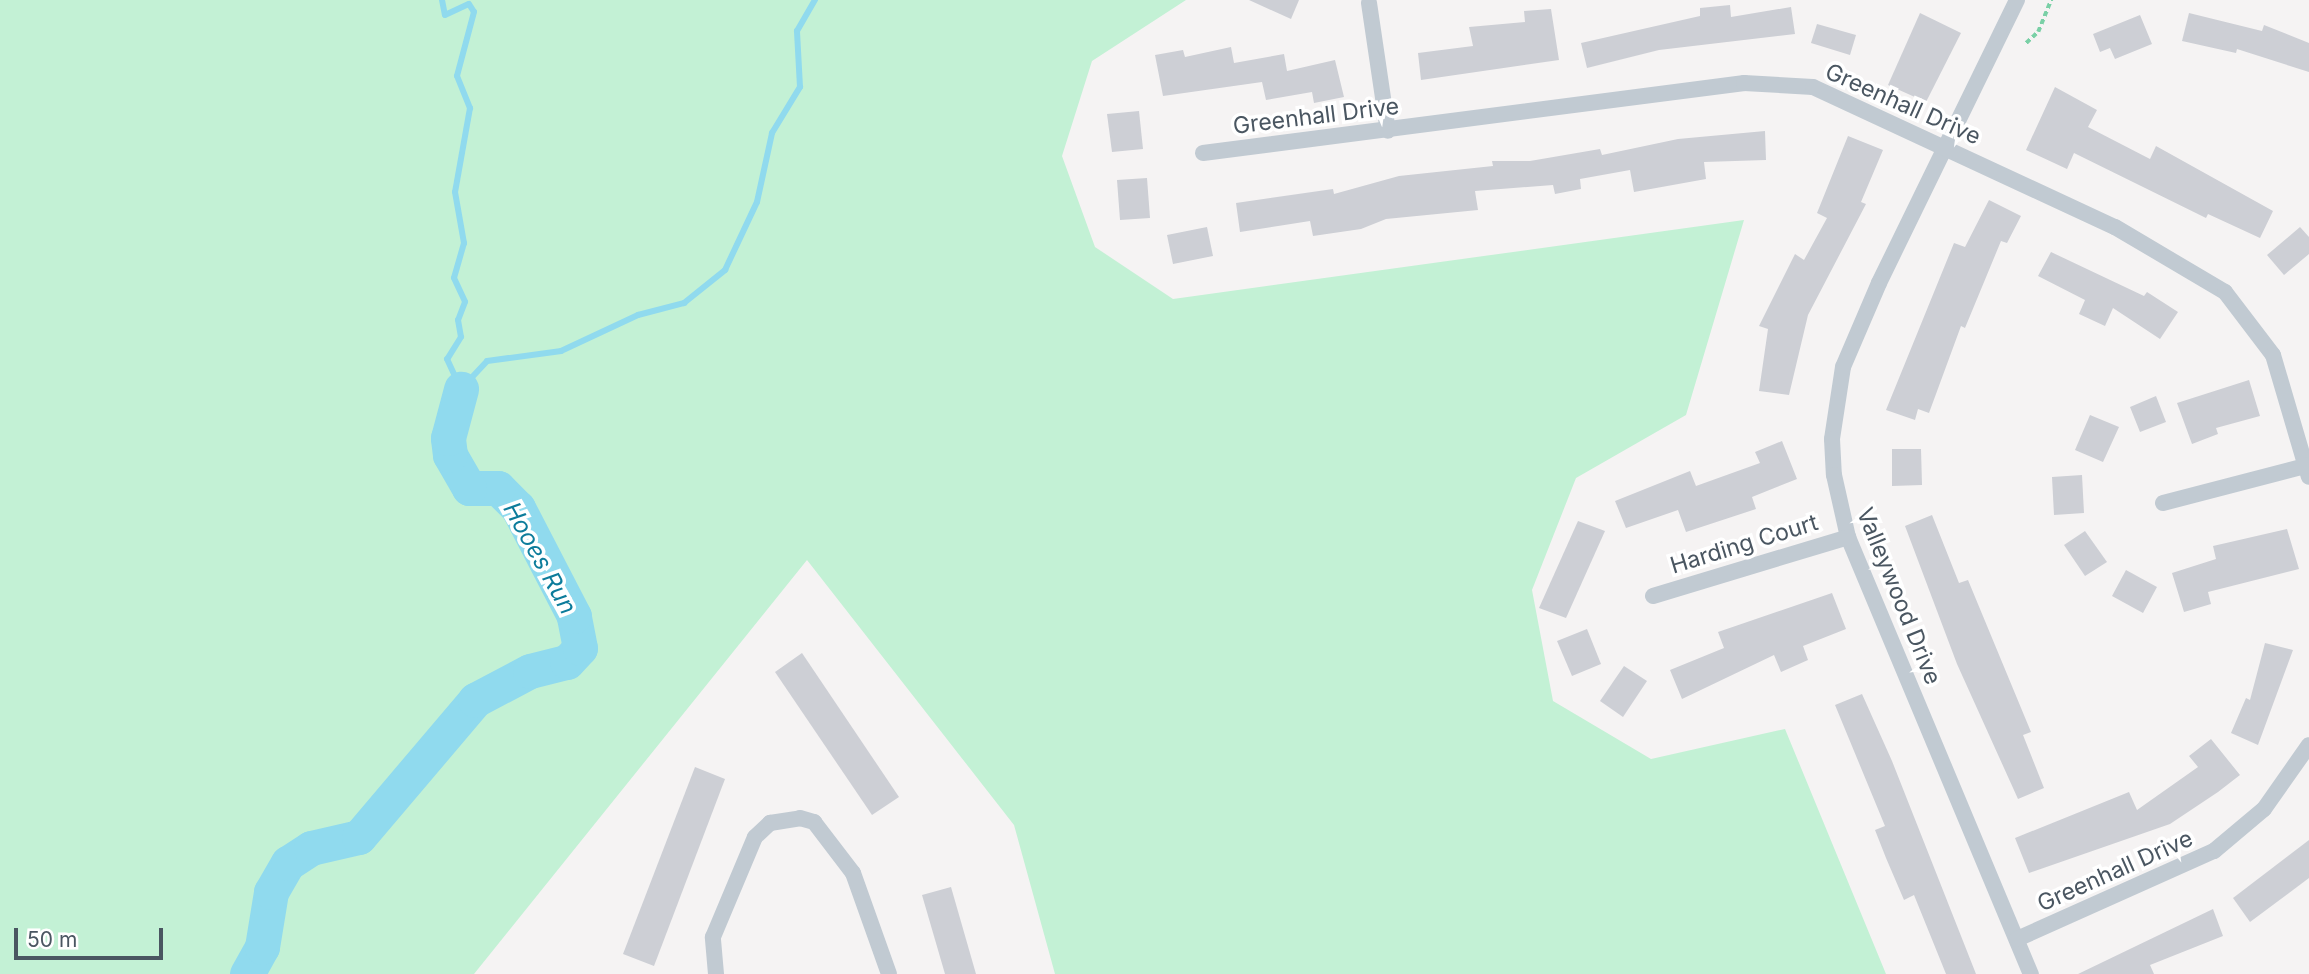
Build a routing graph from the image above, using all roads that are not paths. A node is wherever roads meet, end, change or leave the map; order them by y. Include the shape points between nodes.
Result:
1 (2017, 0) edge
2 (1369, 3) dead end
3 (1388, 131) junction
4 (1944, 146) junction
5 (1203, 153) dead end
6 (2308, 469) edge
7 (2163, 503) dead end
8 (1848, 537) junction
9 (1653, 596) dead end
10 (2309, 745) edge
11 (2017, 939) junction
12 (716, 974) edge
13 (889, 974) edge
14 (2031, 974) edge

1 - 4 street, Valleywood Drive
2 - 3 street
3 - 4 street, Greenhall Drive via 1744,83 1782,82 1843,97
3 - 5 street, Greenhall Drive
4 - 6 street, Greenhall Drive via 2115,228 2225,292 2273,355
4 - 8 street, Valleywood Drive via 1843,367 1832,439 1834,475
6 - 7 street
8 - 9 street, Harding Court
8 - 11 street, Valleywood Drive
10 - 11 street, Greenhall Drive via 2264,809 2214,851
11 - 14 street, Valleywood Drive
12 - 13 street via 713,937 755,837 771,823 800,818 814,822 853,873

